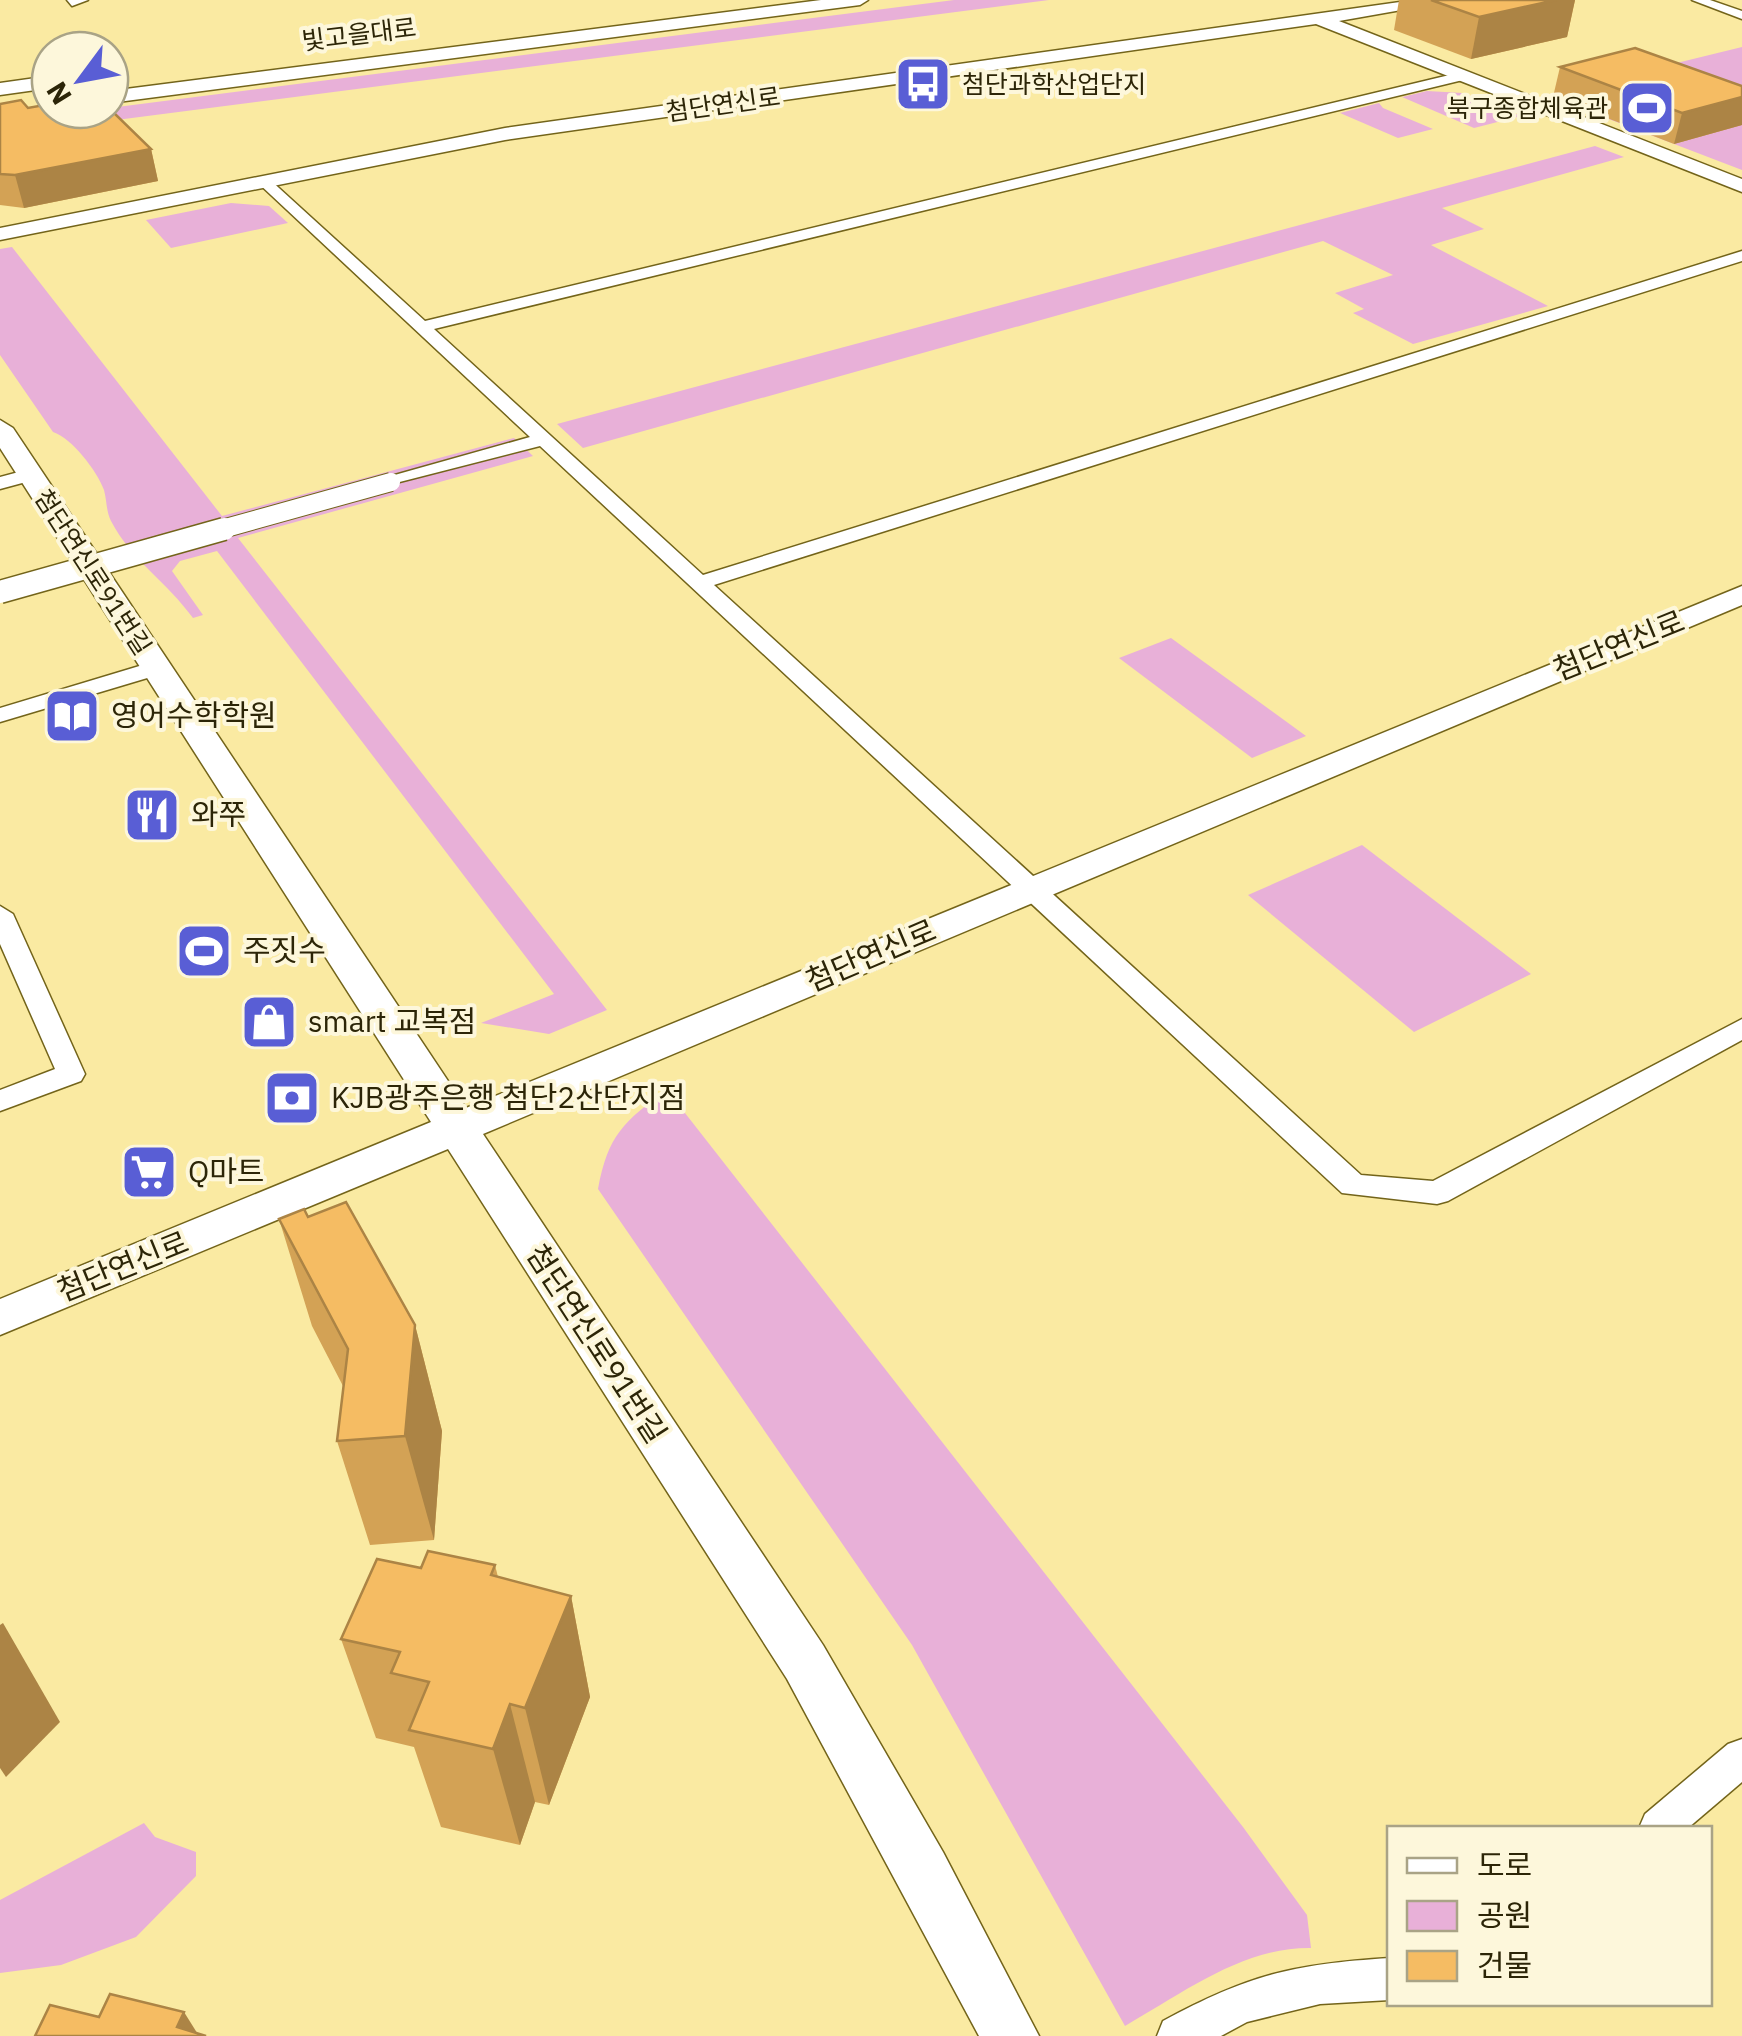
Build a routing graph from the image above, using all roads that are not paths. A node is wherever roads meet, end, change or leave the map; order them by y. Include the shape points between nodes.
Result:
1 (736, 0) edge
2 (762, 0) edge
3 (852, 0) edge
4 (860, 0) edge
5 (1450, 0) edge
6 (1698, 0) edge
7 (1286, 6) dead end
8 (1742, 15) edge
9 (1315, 18) junction
10 (445, 34) dead end
11 (1462, 76) junction
12 (30, 84) edge
13 (130, 87) edge
14 (0, 88) edge
15 (130, 88) edge
16 (130, 88) edge
17 (30, 96) edge
18 (0, 100) edge
19 (263, 181) junction
20 (1742, 186) edge
21 (0, 234) edge
22 (1742, 256) edge
23 (422, 327) junction
24 (0, 428) edge
25 (545, 440) junction
26 (15, 479) edge
27 (702, 582) junction
28 (0, 592) edge
29 (1742, 595) edge
30 (156, 668) junction
31 (0, 715) edge
32 (1033, 888) junction
33 (0, 914) edge
34 (1742, 1028) edge
35 (0, 1101) edge
36 (457, 1130) junction
37 (0, 1318) edge
38 (1742, 1757) edge
39 (1661, 1826) edge
40 (1387, 1980) edge
41 (1010, 2036) edge
42 (1178, 2036) edge

1 - 10 street
2 - 13 street, 빛고을대로
3 - 15 street, 빛고을대로
4 - 16 street
5 - 9 street, 첨단연신로
6 - 8 street
7 - 9 street
9 - 11 street
9 - 19 street, 첨단연신로 via 505,134
11 - 20 street
11 - 23 street
12 - 14 street
17 - 18 street
19 - 21 street, 첨단연신로
19 - 23 street
22 - 27 street
23 - 25 street
24 - 26 street, 첨단연신로91번길
25 - 27 street
25 - 28 street, bridge
26 - 30 street, 첨단연신로91번길
27 - 32 street
29 - 32 street, 첨단연신로
30 - 31 street, 첨단연신로91번길
30 - 36 street, 첨단연신로91번길
32 - 34 street via 1353,1185 1437,1194
32 - 36 street, 첨단연신로
33 - 35 street via 71,1074
36 - 37 street, 첨단연신로
36 - 41 street, 첨단연신로91번길 via 805,1662
38 - 39 street
40 - 42 street via 1320,1983 1241,2002

